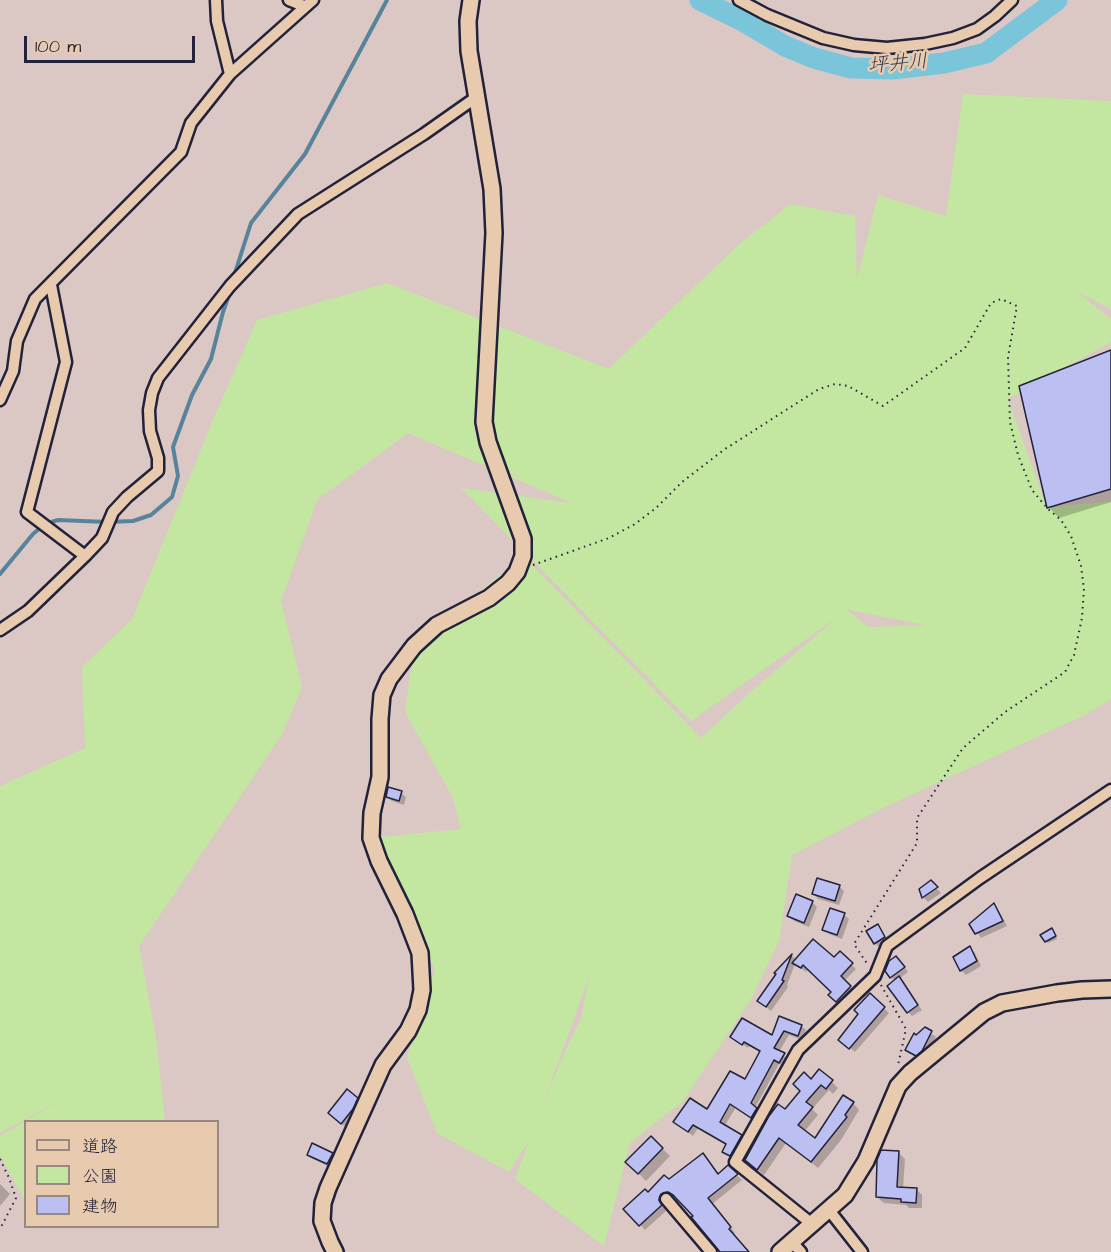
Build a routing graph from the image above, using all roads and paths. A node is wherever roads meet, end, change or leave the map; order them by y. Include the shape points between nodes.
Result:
1 (216, 0) edge
2 (289, 0) edge
3 (471, 0) edge
4 (739, 0) edge
5 (1012, 0) edge
6 (309, 3) edge
7 (230, 74) junction
8 (478, 96) junction
9 (51, 285) junction
10 (0, 400) edge
11 (85, 556) junction
12 (517, 572) junction
13 (0, 630) edge
14 (1111, 790) edge
15 (875, 976) junction
16 (1111, 989) edge
17 (897, 1071) dead end
18 (0, 1159) edge
19 (666, 1199) dead end
20 (829, 1210) junction
21 (813, 1224) junction
22 (0, 1229) edge
23 (797, 1247) edge
24 (335, 1252) edge
25 (711, 1252) edge
26 (780, 1252) edge
27 (862, 1252) edge

1 - 7 street
2 - 6 street
3 - 8 street via 469,51
4 - 5 street via 823,38 887,48 961,35 986,22
6 - 7 street
7 - 9 street via 191,123 181,152
8 - 11 street via 298,214 230,286 158,378 152,393 150,431 158,471 113,512 102,538
8 - 12 street via 492,189 494,233 483,422 523,539 523,556
9 - 10 street via 35,299 17,341 13,371
9 - 11 street via 66,362 27,512
11 - 13 street via 28,611
12 - 15 path via 609,538 635,524 725,449 819,389 835,384 848,386 883,406 965,348 991,303 1001,299 1017,306 1008,357 1010,422 1032,490 1061,520 1081,567 1082,618 1074,656 1065,672 1005,712 963,748 916,818 917,843 854,944
12 - 24 street via 489,598 437,625 389,679 382,695 380,777 371,838 420,953 422,990 418,1010 383,1065 323,1203 322,1221
14 - 15 street via 887,946
15 - 17 path via 906,1029
15 - 21 street via 798,1050 735,1162
16 - 20 street via 1057,993 1002,1003 984,1012 898,1086 860,1173
18 - 22 path via 16,1198
19 - 25 street
20 - 21 street
20 - 27 street
21 - 23 street
23 - 26 street

